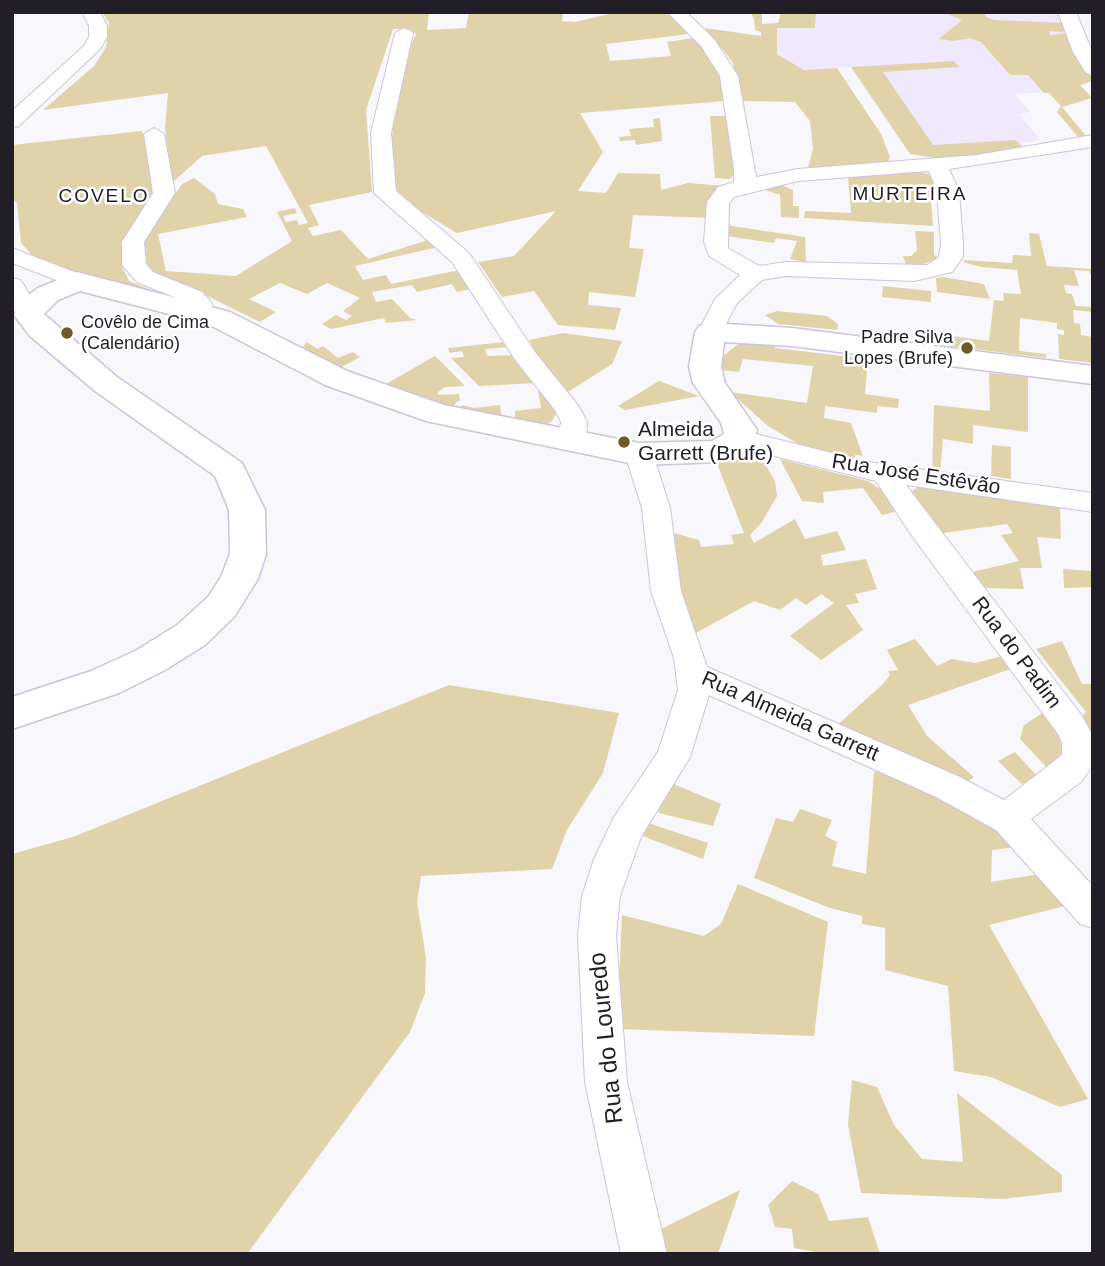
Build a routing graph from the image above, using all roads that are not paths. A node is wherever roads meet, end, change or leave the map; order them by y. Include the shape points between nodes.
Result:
1 (91, 12) edge
2 (676, 12) edge
3 (1067, 12) edge
4 (404, 33) dead end
5 (1093, 69) edge
6 (12, 122) edge
7 (154, 134) dead end
8 (1091, 143) edge
9 (937, 165) junction
10 (745, 185) junction
11 (12, 255) edge
12 (755, 274) junction
13 (77, 281) junction
14 (21, 300) edge
15 (202, 313) junction
16 (710, 332) junction
17 (1093, 374) edge
18 (740, 439) junction
19 (572, 440) junction
20 (639, 454) junction
21 (888, 474) junction
22 (1093, 503) edge
23 (693, 674) junction
24 (12, 713) edge
25 (1009, 821) junction
26 (1093, 912) edge
27 (644, 1254) edge

1 - 6 street via 98,26 91,49
2 - 10 street via 708,43 729,76
3 - 5 street
4 - 19 street via 381,132 385,193 461,258 525,356 567,408 574,422
7 - 15 street via 164,193 133,242 134,265 145,277 194,297
8 - 9 street
9 - 10 street via 823,172
9 - 12 street via 948,191 952,244 944,267 914,274 786,269
10 - 12 street via 720,197 715,242 724,257
11 - 13 street
12 - 16 street via 727,299
13 - 14 street via 36,303
13 - 15 street
14 - 24 street via 41,330 106,384 230,471 247,510 249,543 239,579 221,607 191,635 105,682
15 - 19 street via 236,325 370,392 456,419
16 - 17 street via 792,337
16 - 18 street via 705,367 716,396 741,430
18 - 20 street via 719,452
18 - 21 street, Rua José Estêvão
19 - 20 street
20 - 23 street, Rua Almeida Garrett via 656,508 666,590
21 - 22 street, Rua José Estêvão
21 - 25 street, Rua do Padim via 892,487 1079,742 1079,758 1069,772 1019,808
23 - 25 street, Rua Almeida Garrett via 947,787
23 - 27 street, Rua do Louredo via 691,706 682,736 612,859 598,926 606,1082
25 - 26 street, Rua Almeida Garrett

